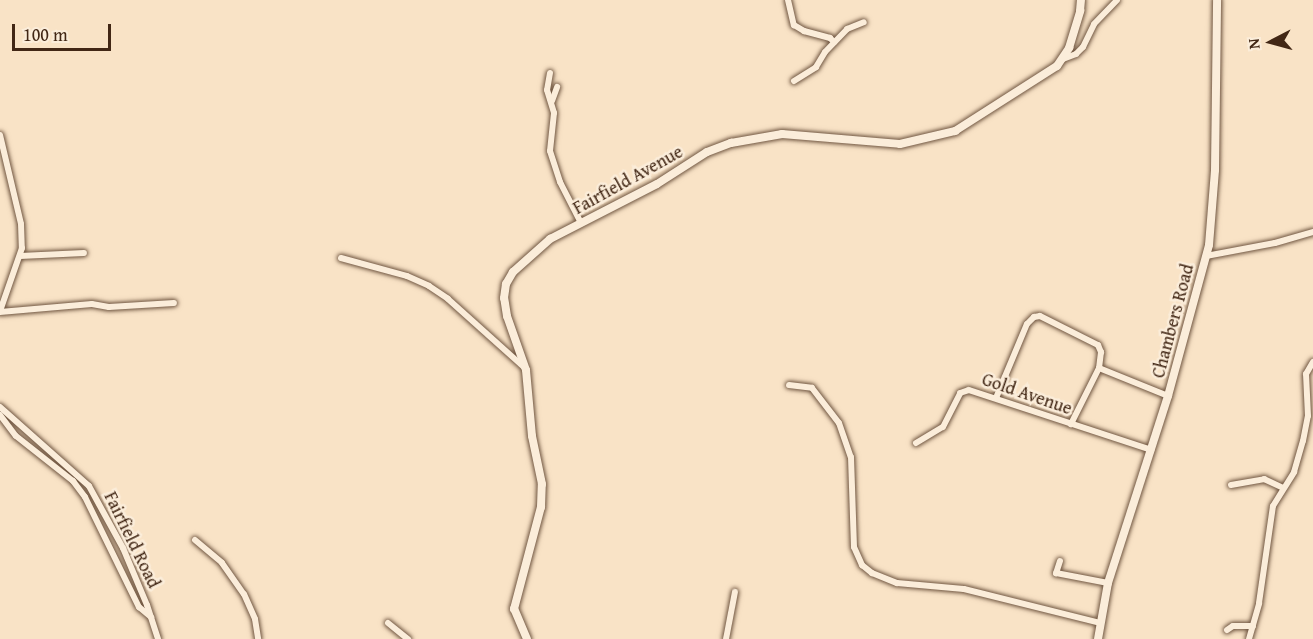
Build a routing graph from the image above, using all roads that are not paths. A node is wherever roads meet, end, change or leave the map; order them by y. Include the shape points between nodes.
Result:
1 (788, 0) edge
2 (1081, 0) edge
3 (1117, 0) edge
4 (1217, 0) edge
5 (864, 22) dead end
6 (834, 42) junction
7 (1063, 58) junction
8 (550, 73) dead end
9 (794, 81) dead end
10 (557, 87) dead end
11 (552, 101) junction
12 (0, 135) edge
13 (581, 223) junction
14 (1313, 232) edge
15 (84, 253) dead end
16 (20, 256) junction
17 (1206, 256) junction
18 (341, 258) dead end
19 (174, 303) dead end
20 (0, 312) edge
21 (1313, 362) edge
22 (1099, 368) junction
23 (526, 370) junction
24 (789, 385) dead end
25 (1168, 396) junction
26 (996, 398) junction
27 (0, 407) edge
28 (0, 416) edge
29 (1071, 424) junction
30 (916, 443) dead end
31 (1151, 450) junction
32 (1231, 485) dead end
33 (1283, 488) junction
34 (195, 540) dead end
35 (1060, 561) dead end
36 (1108, 583) junction
37 (735, 592) dead end
38 (151, 618) junction
39 (388, 623) dead end
40 (1100, 623) junction
41 (1253, 626) junction
42 (1227, 630) dead end
43 (158, 639) edge
44 (258, 639) edge
45 (408, 639) edge
46 (527, 639) edge
47 (726, 639) edge
48 (1098, 639) edge
49 (1249, 639) edge

1 - 6 street via 794,25
2 - 7 street
3 - 7 street via 1094,24 1083,47
4 - 17 street, Chambers Road via 1215,170
5 - 6 street via 847,29
6 - 9 street via 816,67
7 - 13 street, Fairfield Avenue via 955,131 900,144 782,134 731,142
8 - 11 street via 547,90
10 - 11 street
11 - 13 street via 550,151 554,169
12 - 16 street via 21,224
13 - 23 street, Fairfield Avenue via 534,252 506,284 507,316
14 - 17 street
15 - 16 street
16 - 20 street
17 - 25 street, Chambers Road
18 - 23 street via 429,286
19 - 20 street via 109,307 92,304
21 - 33 street via 1306,374 1308,416 1303,441 1294,472
22 - 25 street
22 - 26 street via 1098,345 1040,316 1034,317 1027,324
22 - 29 street
23 - 46 street, Fairfield Avenue via 532,436 542,484 541,507 514,609
24 - 40 street via 812,388 839,423 851,457 854,547 862,565 872,573 897,583 964,589
25 - 31 street, Chambers Road
26 - 29 street, Gold Avenue
26 - 30 street, Gold Avenue via 969,390 960,393 943,427
27 - 38 street, Fairfield Road via 89,486 123,548
28 - 38 street, Fairfield Road via 16,436 73,482 85,497 139,607
29 - 31 street, Gold Avenue
31 - 36 street, Chambers Road
32 - 33 street via 1264,480
33 - 41 street via 1273,506
34 - 44 street via 222,563 244,594 255,619
35 - 36 street via 1056,573
36 - 40 street, Chambers Road
37 - 47 street
38 - 43 street, Fairfield Road
39 - 45 street
40 - 48 street, Chambers Road
41 - 42 street via 1233,626
41 - 49 street

